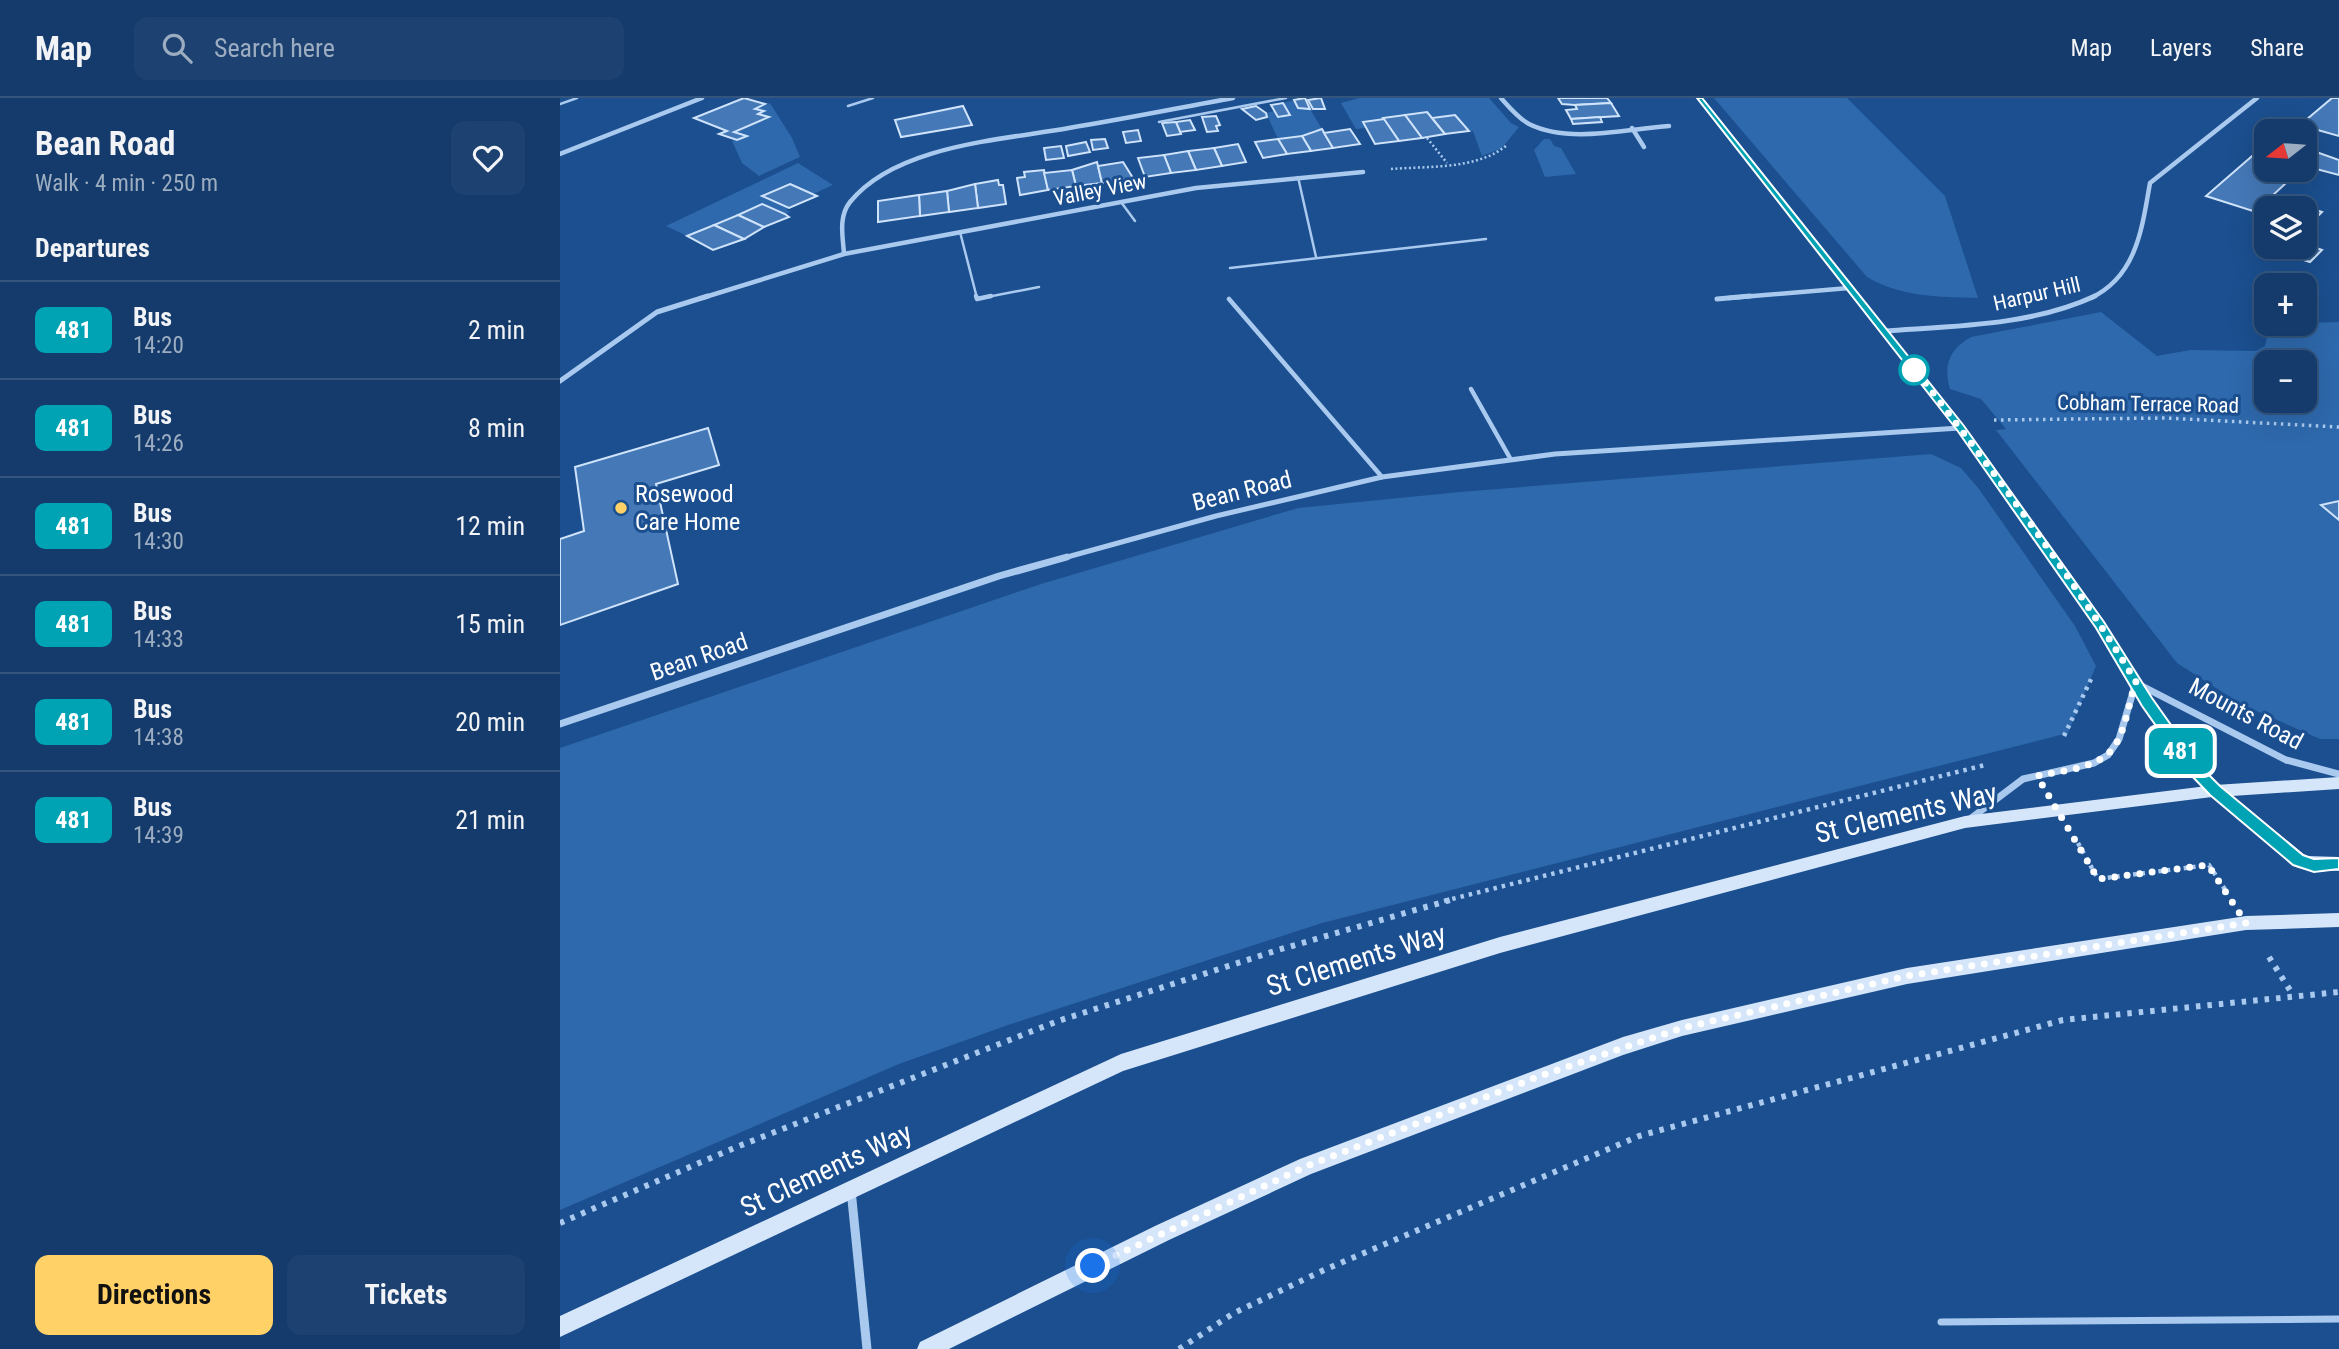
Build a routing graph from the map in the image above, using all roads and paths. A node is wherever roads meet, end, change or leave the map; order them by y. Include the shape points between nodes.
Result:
1 (577, 98) edge
2 (702, 98) edge
3 (873, 98) edge
4 (1233, 98) edge
5 (1286, 98) edge
6 (1501, 98) edge
7 (1700, 98) edge
8 (2258, 98) edge
9 (560, 104) edge
10 (848, 106) dead end
11 (1185, 107) junction
12 (1191, 115) junction
13 (1159, 122) dead end
14 (1531, 125) junction
15 (1669, 126) dead end
16 (1632, 128) junction
17 (1427, 138) dead end
18 (1644, 147) dead end
19 (560, 154) edge
20 (1447, 163) junction
21 (1363, 172) joint
22 (1298, 177) junction
23 (1121, 202) junction
24 (1135, 221) dead end
25 (960, 232) junction
26 (1486, 239) dead end
27 (844, 254) junction
28 (1316, 257) junction
29 (1230, 268) dead end
30 (1039, 287) dead end
31 (1849, 288) junction
32 (1229, 299) dead end
33 (1717, 299) dead end
34 (1884, 331) junction
35 (560, 381) edge
36 (1471, 389) dead end
37 (1958, 425) junction
38 (2339, 427) edge
39 (1510, 458) junction
40 (1382, 477) junction
41 (2096, 666) dead end
42 (2136, 682) junction
43 (560, 724) edge
44 (2059, 740) dead end
45 (2339, 774) edge
46 (2037, 776) junction
47 (2339, 783) edge
48 (2215, 791) junction
49 (2060, 812) junction
50 (1965, 822) junction
51 (2339, 864) edge
52 (2339, 919) edge
53 (2246, 923) junction
54 (2339, 992) edge
55 (2293, 995) junction
56 (851, 1189) junction
57 (560, 1223) edge
58 (2339, 1319) edge
59 (1941, 1322) dead end
60 (560, 1327) edge
61 (867, 1349) edge
62 (926, 1349) edge
63 (1179, 1349) edge

1 - 9 lane
2 - 19 street
3 - 10 lane
4 - 11 street
5 - 12 lane
6 - 14 street
7 - 31 street, Mounts Road
8 - 34 street, Harpur Hill via 2150,183 2140,237 2122,278 2084,304 2003,320
11 - 12 lane
11 - 27 street via 961,148 899,168 862,188 846,207 841,220
12 - 13 lane
14 - 16 street via 1565,132
14 - 20 path via 1516,131 1501,150
15 - 16 street
16 - 18 street
17 - 20 path
20 - 21 path
21 - 22 street, Valley View
22 - 23 street, Valley View
22 - 28 lane
23 - 24 lane
23 - 25 street, Valley View
25 - 27 street, Valley View
25 - 30 lane via 977,299
26 - 28 lane
27 - 35 street, Valley View via 657,312
28 - 29 lane
31 - 33 street
31 - 34 street, Mounts Road
32 - 40 lane
34 - 37 street, Mounts Road
36 - 39 lane
37 - 38 path, Cobham Terrace Road via 2071,416
37 - 39 street, Bean Road
37 - 42 street, Mounts Road
39 - 40 street, Bean Road
40 - 43 street, Bean Road via 1216,516 999,576
41 - 44 path via 2068,733
42 - 45 street, Mounts Road via 2290,760
42 - 46 street via 2119,739 2108,755 2094,763
42 - 48 street, Mounts Road via 2185,757
46 - 50 street via 2023,779
46 - 57 path via 2024,756 1496,886 1278,950 1058,1021 734,1148
47 - 48 main road, St Clements Way
48 - 49 main road, St Clements Way
48 - 51 main road via 2303,863
49 - 50 main road, St Clements Way
49 - 53 path via 2098,879 2208,865
50 - 56 main road, St Clements Way via 1500,944 1121,1063
52 - 53 main road
53 - 55 path
53 - 62 main road via 1907,976 1623,1046 1307,1166
54 - 55 path
55 - 63 path via 2063,1020 1640,1136 1324,1270 1234,1313
56 - 60 main road, St Clements Way
56 - 61 street
58 - 59 lane

